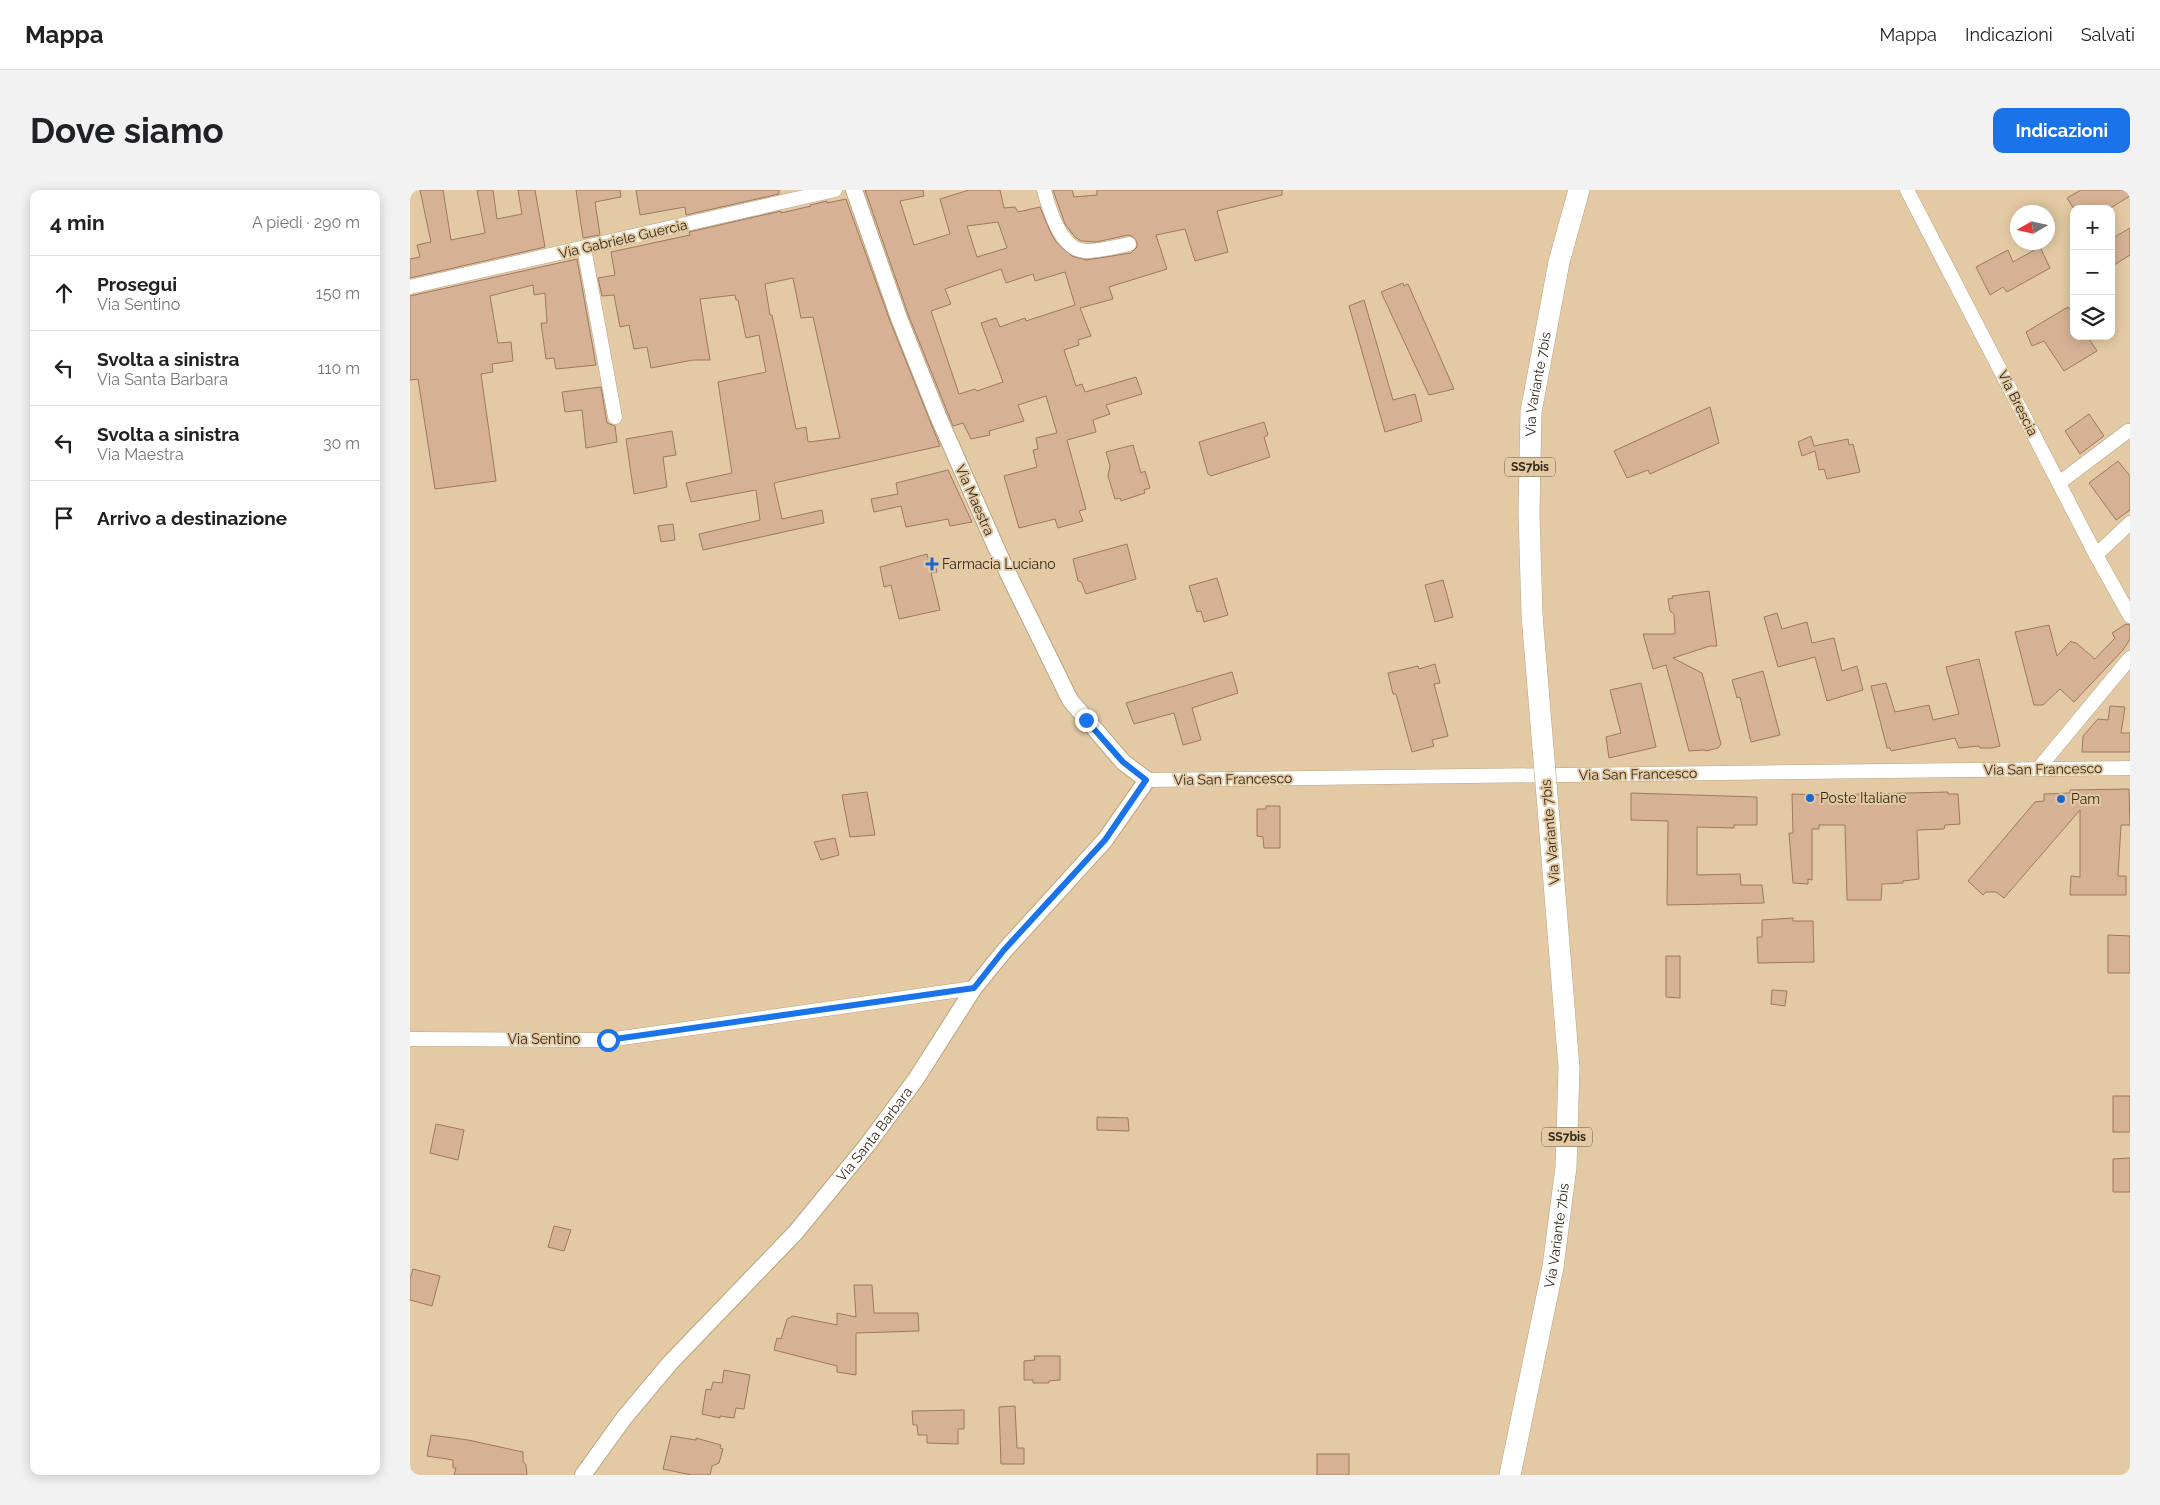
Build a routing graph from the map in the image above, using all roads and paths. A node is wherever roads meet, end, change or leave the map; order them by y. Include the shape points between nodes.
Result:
1 (835, 190) edge
2 (854, 190) edge
3 (1044, 190) edge
4 (1579, 190) edge
5 (1906, 190) edge
6 (1129, 244) dead end
7 (584, 248) junction
8 (410, 287) edge
9 (615, 417) dead end
10 (2128, 431) dead end
11 (2059, 483) junction
12 (2130, 523) edge
13 (2096, 555) junction
14 (2130, 616) edge
15 (2130, 658) edge
16 (2130, 768) edge
17 (2038, 769) junction
18 (1146, 780) junction
19 (974, 988) junction
20 (410, 1039) edge
21 (583, 1475) edge
22 (1510, 1475) edge

1 - 7 street, Via Gabriele Guercia
2 - 18 street, Via Maestra via 938,416 1003,563 1070,700 1123,762
3 - 6 street via 1058,230 1076,249 1085,251
4 - 22 main road, Via Variante 7bis / SS7bis, bridge via 1559,262 1531,412 1528,513 1532,615 1569,1068 1566,1167 1553,1267
5 - 11 street, Via Brescia
7 - 8 street, Via Gabriele Guercia
7 - 9 street
10 - 11 street
11 - 13 street, Via Brescia
12 - 13 street
13 - 14 street, Via Brescia
15 - 17 street
16 - 17 street, Via San Francesco
17 - 18 street, Via San Francesco
18 - 19 street, Via Santa Barbara via 1105,840 1004,950
19 - 20 street, Via Sentino via 608,1040
19 - 21 street, Via Santa Barbara via 916,1079 868,1144 796,1232 670,1364 624,1418

